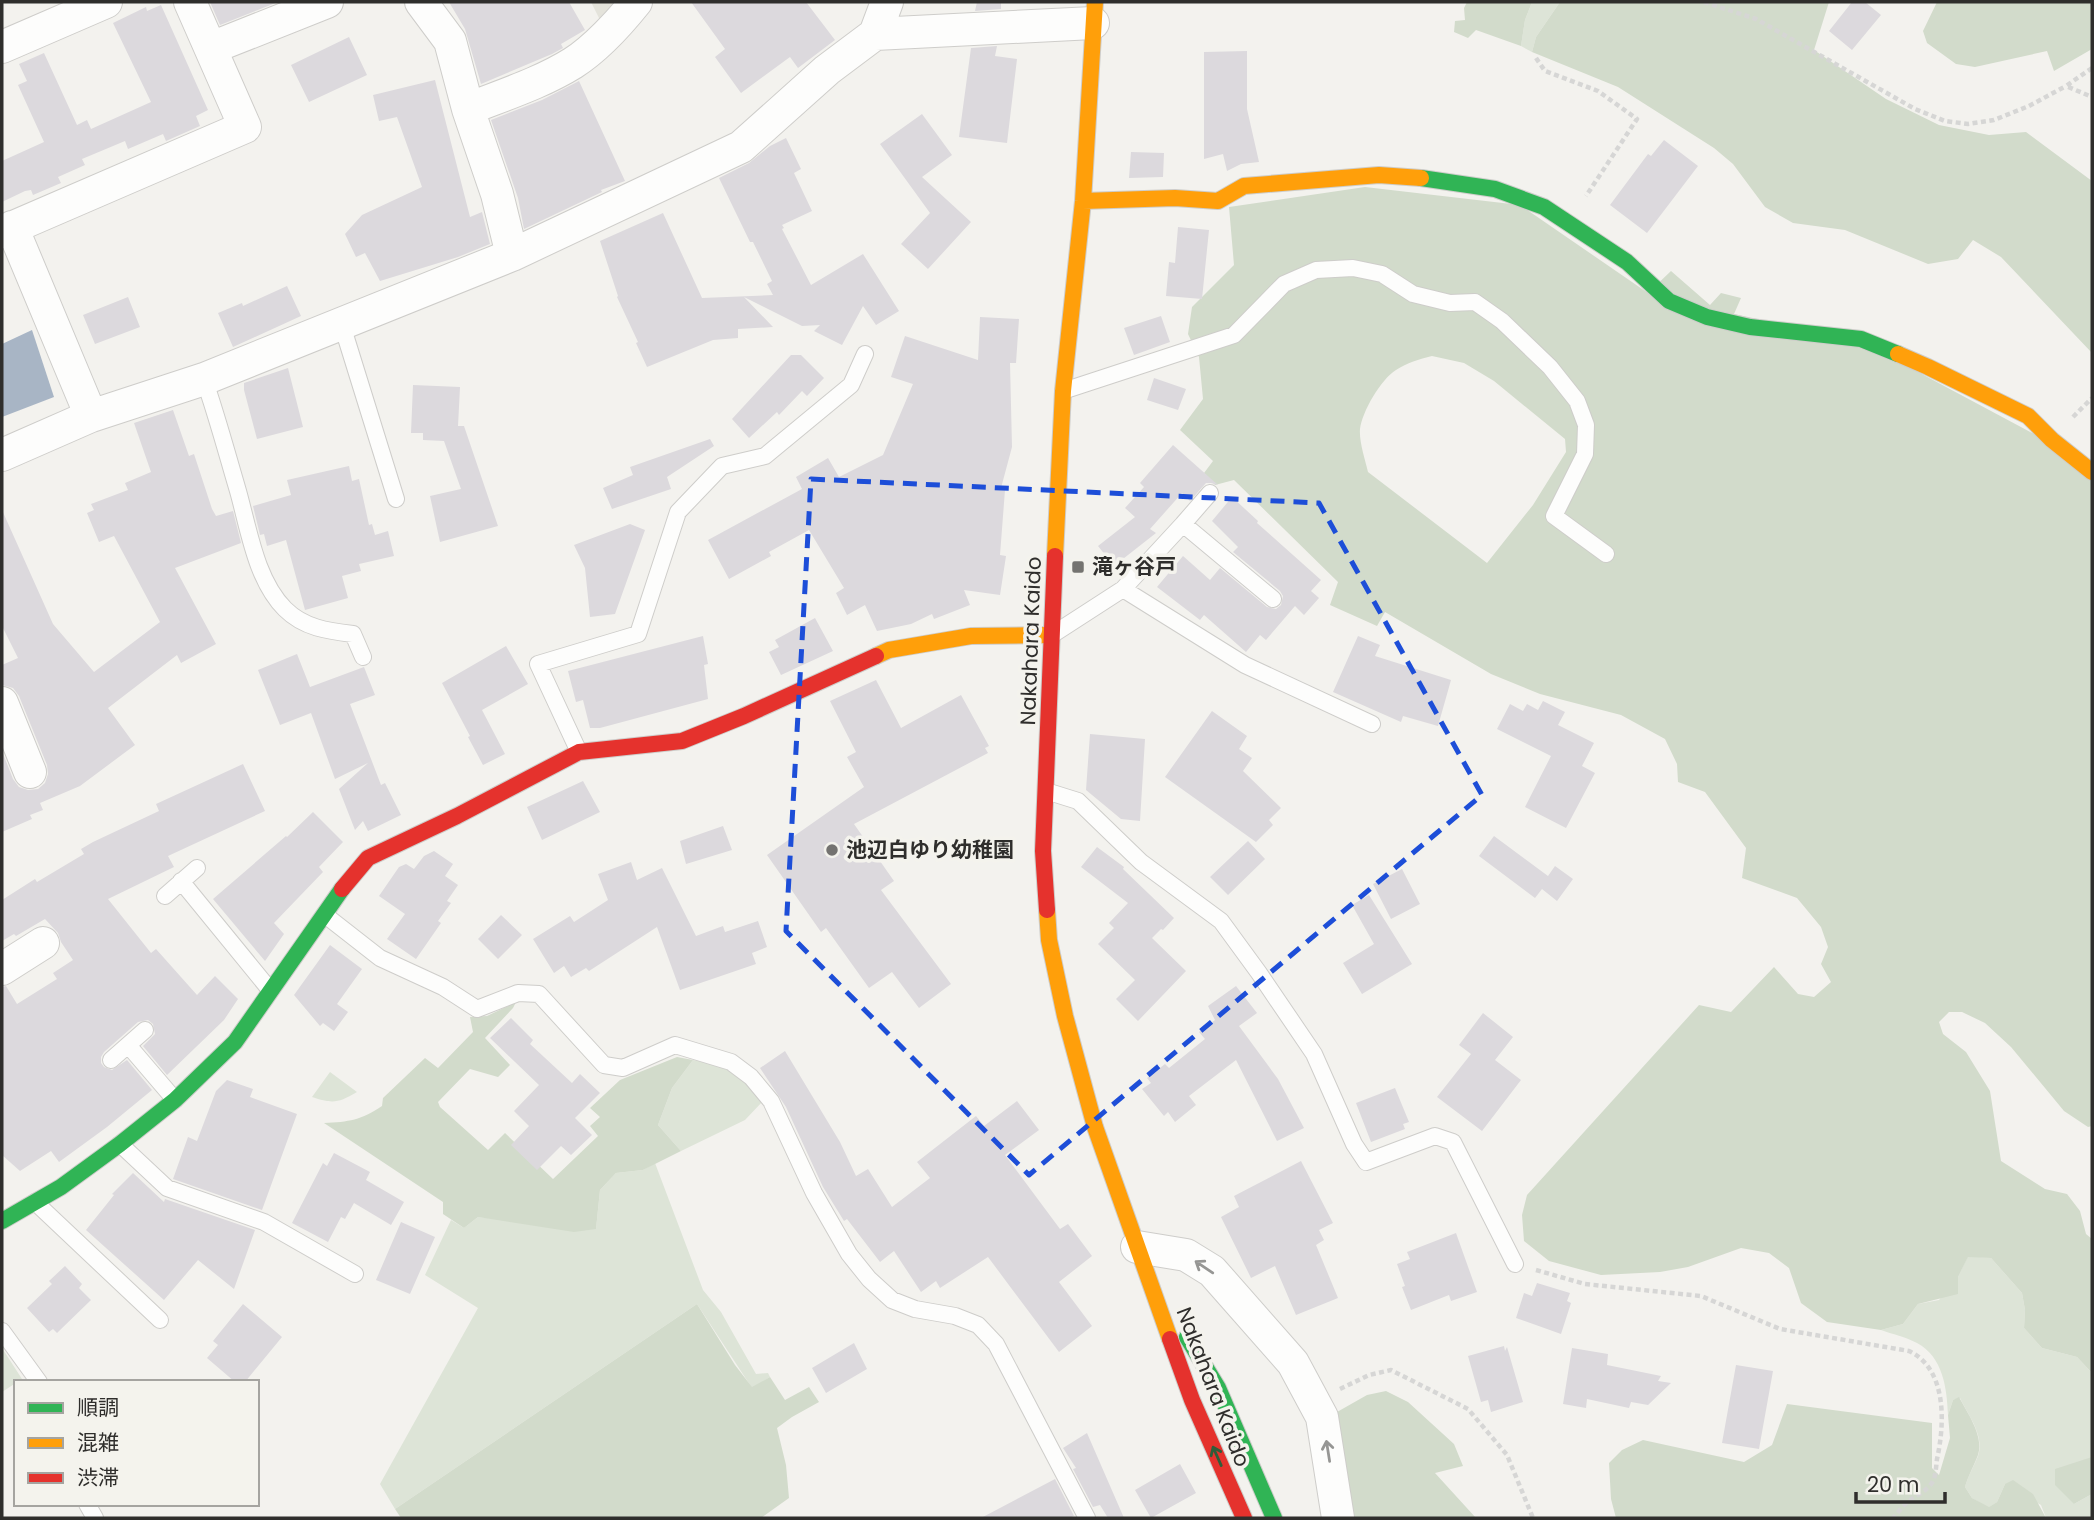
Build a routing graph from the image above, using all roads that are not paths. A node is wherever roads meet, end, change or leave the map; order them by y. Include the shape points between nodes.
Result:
1 (106, 2) edge
2 (190, 2) edge
3 (327, 2) edge
4 (421, 2) edge
5 (636, 2) edge
6 (887, 2) edge
7 (1094, 12) edge
8 (875, 34) junction
9 (2, 47) edge
10 (211, 48) junction
11 (468, 109) junction
12 (1083, 201) junction
13 (7, 230) edge
14 (512, 255) junction
15 (342, 325) junction
16 (865, 354) dead end
17 (204, 379) junction
18 (1063, 391) junction
19 (91, 416) junction
20 (2, 455) edge
21 (2092, 472) edge
22 (1210, 493) dead end
23 (396, 499) dead end
24 (1183, 524) junction
25 (1606, 554) dead end
26 (1123, 589) junction
27 (1273, 599) dead end
28 (1051, 635) junction
29 (363, 657) dead end
30 (2, 703) edge
31 (1372, 724) dead end
32 (579, 752) junction
33 (30, 772) dead end
34 (1046, 791) junction
35 (197, 868) dead end
36 (181, 881) junction
37 (165, 896) dead end
38 (324, 915) junction
39 (43, 943) dead end
40 (2, 969) edge
41 (271, 992) junction
42 (145, 1030) dead end
43 (128, 1045) junction
44 (111, 1060) dead end
45 (174, 1100) junction
46 (120, 1144) junction
47 (35, 1202) junction
48 (2, 1221) edge
49 (1142, 1258) junction
50 (1515, 1264) road end
51 (355, 1274) dead end
52 (160, 1320) dead end
53 (2, 1331) edge
54 (38, 1380) edge
55 (1087, 1518) edge
56 (1244, 1518) edge
57 (1274, 1518) edge
58 (1338, 1518) edge

1 - 9 street
2 - 10 street
3 - 10 street
4 - 11 street via 450,41
5 - 11 street via 575,62
6 - 8 street
7 - 8 street
7 - 12 street, Nakahara Kaido
8 - 14 street via 741,147
10 - 13 street via 245,127
11 - 14 street
12 - 18 street, Nakahara Kaido
12 - 21 street via 1218,201 1244,186 1379,175 1495,190 1544,207 1627,262 1669,301 1707,317 1750,327 1861,339 2028,416
13 - 19 street
14 - 15 street
15 - 17 street
15 - 23 lane
16 - 32 lane via 851,385 765,456 722,466 678,512 638,634 538,664
17 - 19 street
17 - 29 lane via 261,574 284,609 324,631 353,634
18 - 25 lane via 1234,335 1284,285 1316,270 1353,268 1382,274 1413,294 1450,303 1475,303 1502,321 1550,367 1577,401 1586,425 1585,454 1554,516
18 - 28 street, Nakahara Kaido
19 - 20 street
22 - 24 lane
24 - 26 lane
24 - 27 lane
26 - 28 lane
26 - 31 lane via 1245,665
28 - 32 street via 971,636 889,650 681,741
28 - 34 street, Nakahara Kaido
30 - 33 street
32 - 38 street via 368,858
34 - 49 street, Nakahara Kaido via 1043,851 1049,940 1095,1127
34 - 50 lane via 1078,801 1141,862 1221,921 1314,1054 1366,1162 1435,1136 1453,1142
35 - 36 lane
36 - 37 lane
36 - 41 lane
38 - 41 street
38 - 55 lane via 380,958 443,987 477,1009 518,993 539,994 604,1065 623,1068 675,1045 731,1062 751,1077 771,1101 814,1193 869,1279 892,1300 978,1325 996,1343
39 - 40 street
41 - 45 street via 235,1042
42 - 43 lane
43 - 44 lane
43 - 45 lane
45 - 46 street
46 - 47 street
46 - 51 lane via 167,1188 264,1222
47 - 48 street
47 - 52 lane
56 -> 49 street, Nakahara Kaido via 1192,1400
49 - 57 street, Nakahara Kaido via 1218,1388
58 -> 49 street via 1322,1417 1293,1363 1212,1271 1186,1255
53 - 54 lane

